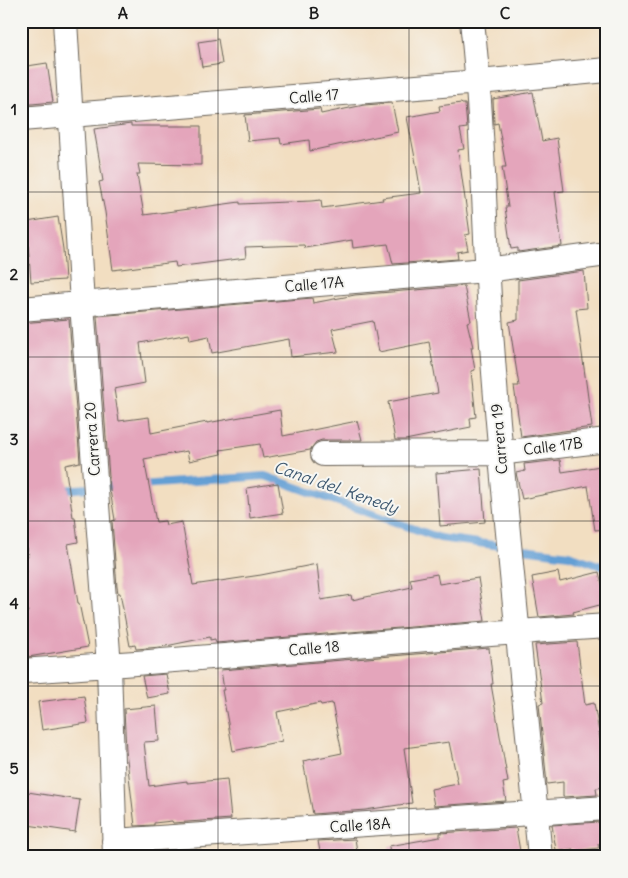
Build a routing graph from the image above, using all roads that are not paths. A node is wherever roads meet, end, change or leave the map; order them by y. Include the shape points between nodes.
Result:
1 (65, 21) edge
2 (472, 21) edge
3 (607, 70) edge
4 (479, 82) junction
5 (70, 115) junction
6 (21, 119) edge
7 (607, 254) edge
8 (486, 270) junction
9 (82, 304) junction
10 (21, 309) edge
11 (607, 440) edge
12 (500, 453) junction
13 (323, 454) dead end
14 (607, 626) edge
15 (518, 631) junction
16 (109, 666) junction
17 (21, 670) edge
18 (607, 808) edge
19 (536, 813) junction
20 (114, 849) edge
21 (540, 857) edge

1 - 5 street, Carrera 20
2 - 4 street, Carrera 19
3 - 4 street, Calle 17
4 - 5 street, Calle 17
4 - 8 street, Carrera 19
5 - 6 street, Calle 17
5 - 9 street, Carrera 20
7 - 8 street, Calle 17A
8 - 9 street, Calle 17A
8 - 12 street, Carrera 19
9 - 10 street, Calle 17A
9 - 16 street, Carrera 20
11 - 12 street, Calle 17B
12 - 13 street, Calle 17B
12 - 15 street, Carrera 19
14 - 15 street, Calle 18
15 - 16 street, Calle 18
15 - 19 street, Carrera 19
16 - 17 street, Calle 18
16 - 20 street, Carrera 20
18 - 19 street, Calle 18A
19 - 20 street, Calle 18A
19 - 21 street, Carrera 19

